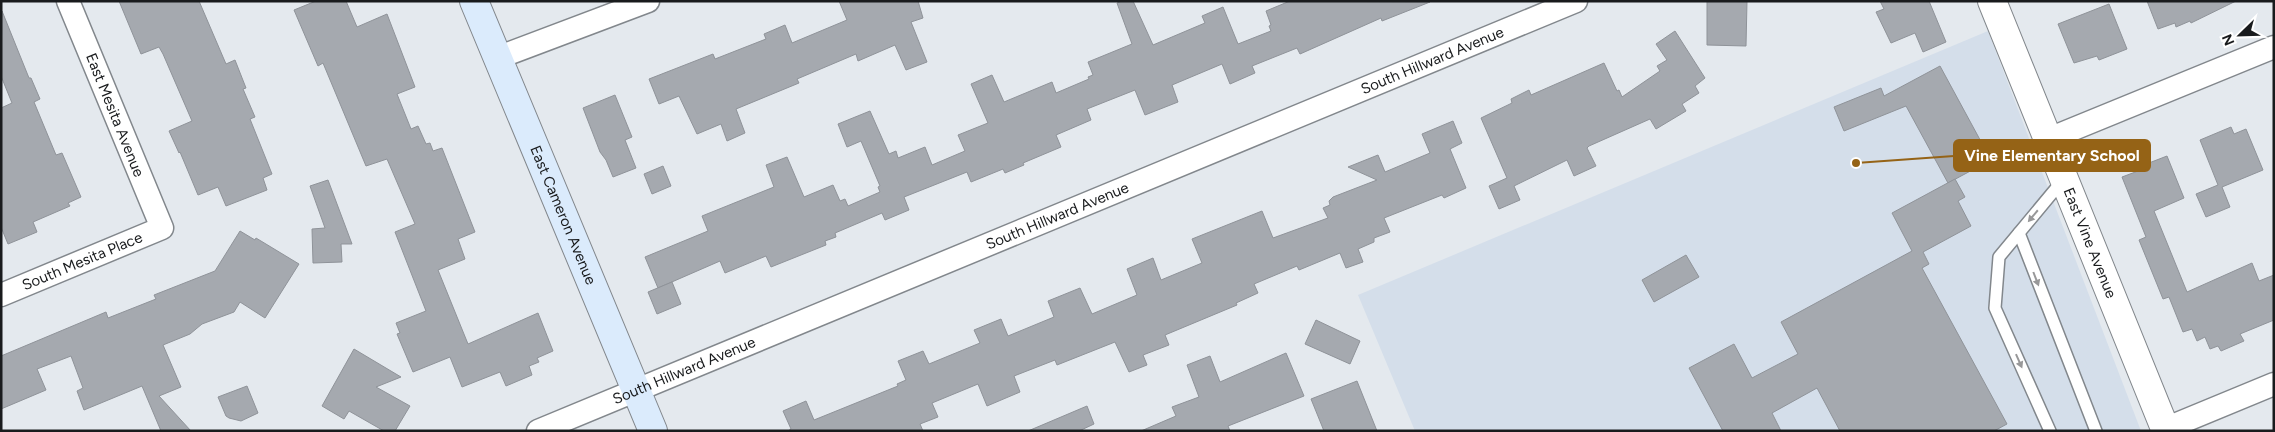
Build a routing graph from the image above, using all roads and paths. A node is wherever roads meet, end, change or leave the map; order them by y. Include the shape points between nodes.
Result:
1 (68, 1) edge
2 (474, 1) edge
3 (648, 1) edge
4 (1576, 1) edge
5 (1992, 1) edge
6 (2274, 46) edge
7 (497, 58) junction
8 (2049, 139) junction
9 (2064, 179) junction
10 (162, 228) joint
11 (2019, 233) junction
12 (1, 295) edge
13 (2274, 384) edge
14 (636, 390) junction
15 (2165, 430) edge
16 (538, 431) edge
17 (653, 431) edge
18 (2050, 431) edge
19 (2096, 431) edge

1 - 10 street, East Mesita Avenue
2 - 7 main road, East Cameron Avenue
3 - 7 street
4 - 14 street, South Hillward Avenue
5 - 8 street, East Vine Avenue
6 - 8 street
7 - 14 main road, East Cameron Avenue
8 - 9 street, East Vine Avenue
9 -> 11 lane
9 - 15 street, East Vine Avenue
10 - 12 street, South Mesita Place
11 -> 18 lane via 1999,257 1995,308
11 -> 19 lane
13 - 15 street
14 - 16 street, South Hillward Avenue
14 - 17 main road, East Cameron Avenue

